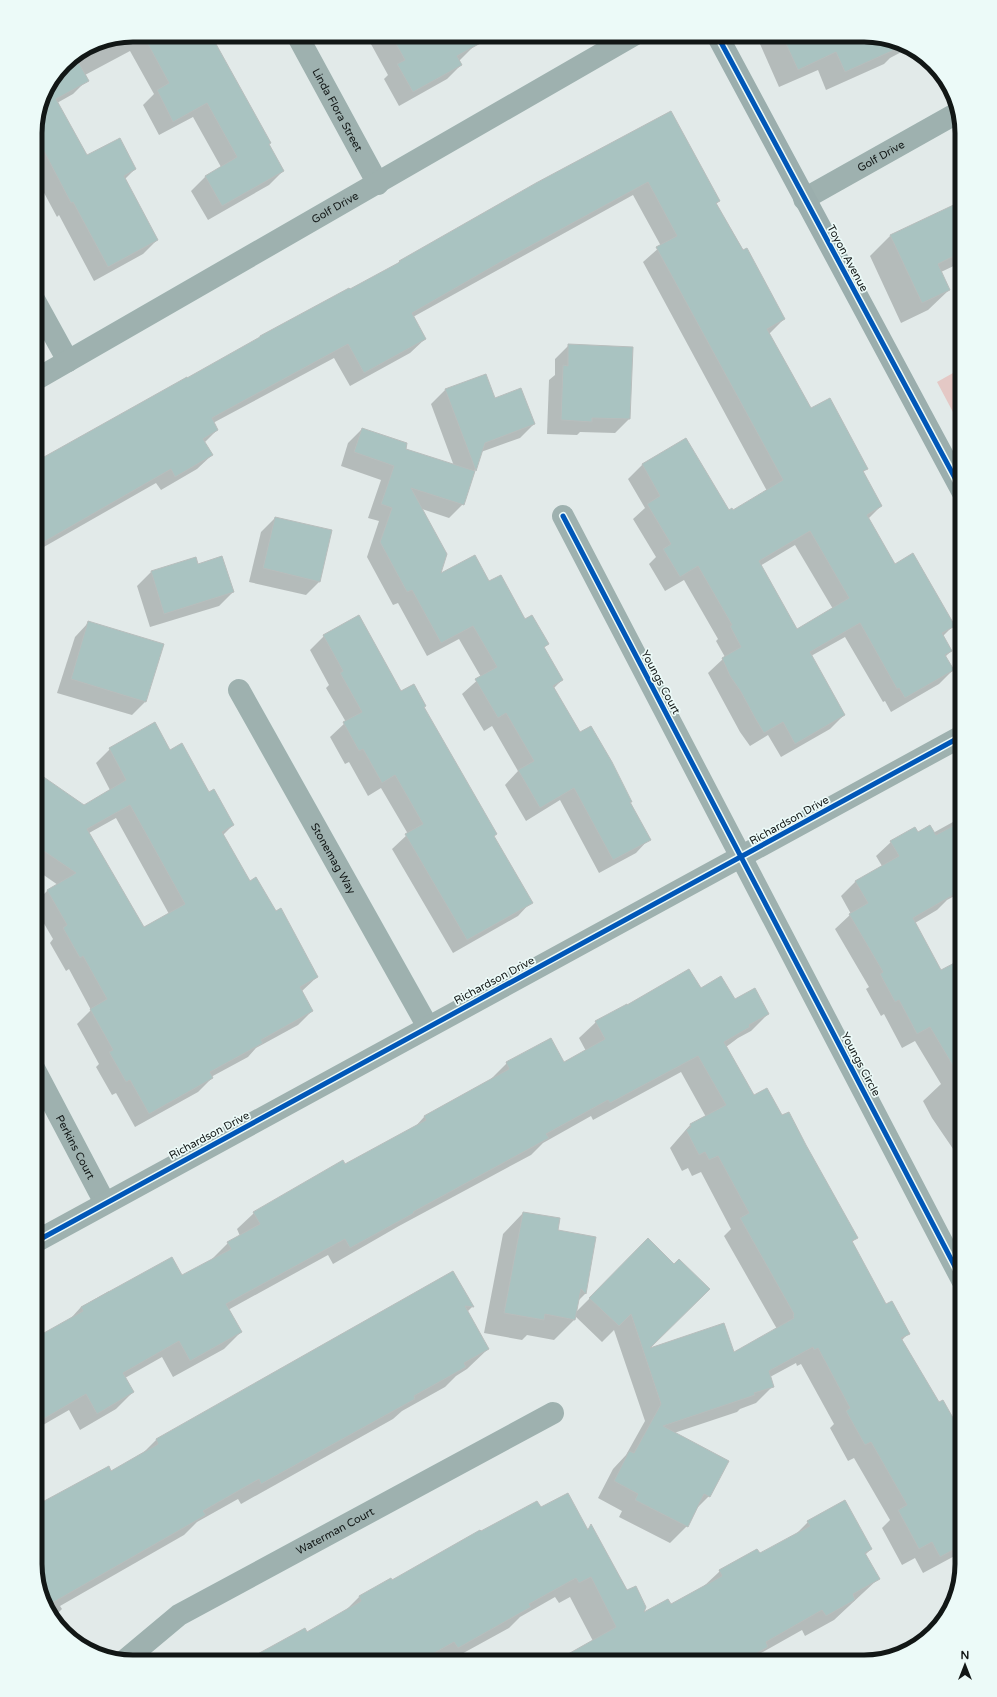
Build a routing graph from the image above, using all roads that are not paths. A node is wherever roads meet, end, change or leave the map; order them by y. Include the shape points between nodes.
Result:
1 (301, 42) edge
2 (622, 42) edge
3 (721, 42) edge
4 (953, 115) edge
5 (378, 184) junction
6 (804, 199) junction
7 (42, 314) edge
8 (68, 361) junction
9 (42, 376) edge
10 (955, 478) edge
11 (563, 516) dead end
12 (239, 690) dead end
13 (955, 740) edge
14 (741, 858) junction
15 (428, 1028) junction
16 (42, 1083) edge
17 (105, 1203) junction
18 (42, 1238) edge
19 (955, 1267) edge
20 (553, 1413) dead end
21 (131, 1655) edge

1 - 5 street, Linda Flora Street
2 - 5 street, Golf Drive
3 - 6 street, Toyon Avenue
4 - 6 street, Golf Drive
5 - 8 street, Golf Drive
6 - 10 street, Toyon Avenue
7 - 8 street
8 - 9 street, Golf Drive
11 - 14 street, Youngs Court
12 - 15 street, Stonemag Way
13 - 14 street, Richardson Drive
14 - 15 street, Richardson Drive
14 - 19 street, Youngs Circle
15 - 17 street, Richardson Drive
16 - 17 street, Perkins Court
17 - 18 street, Richardson Drive
20 - 21 street, Waterman Court via 179,1615

